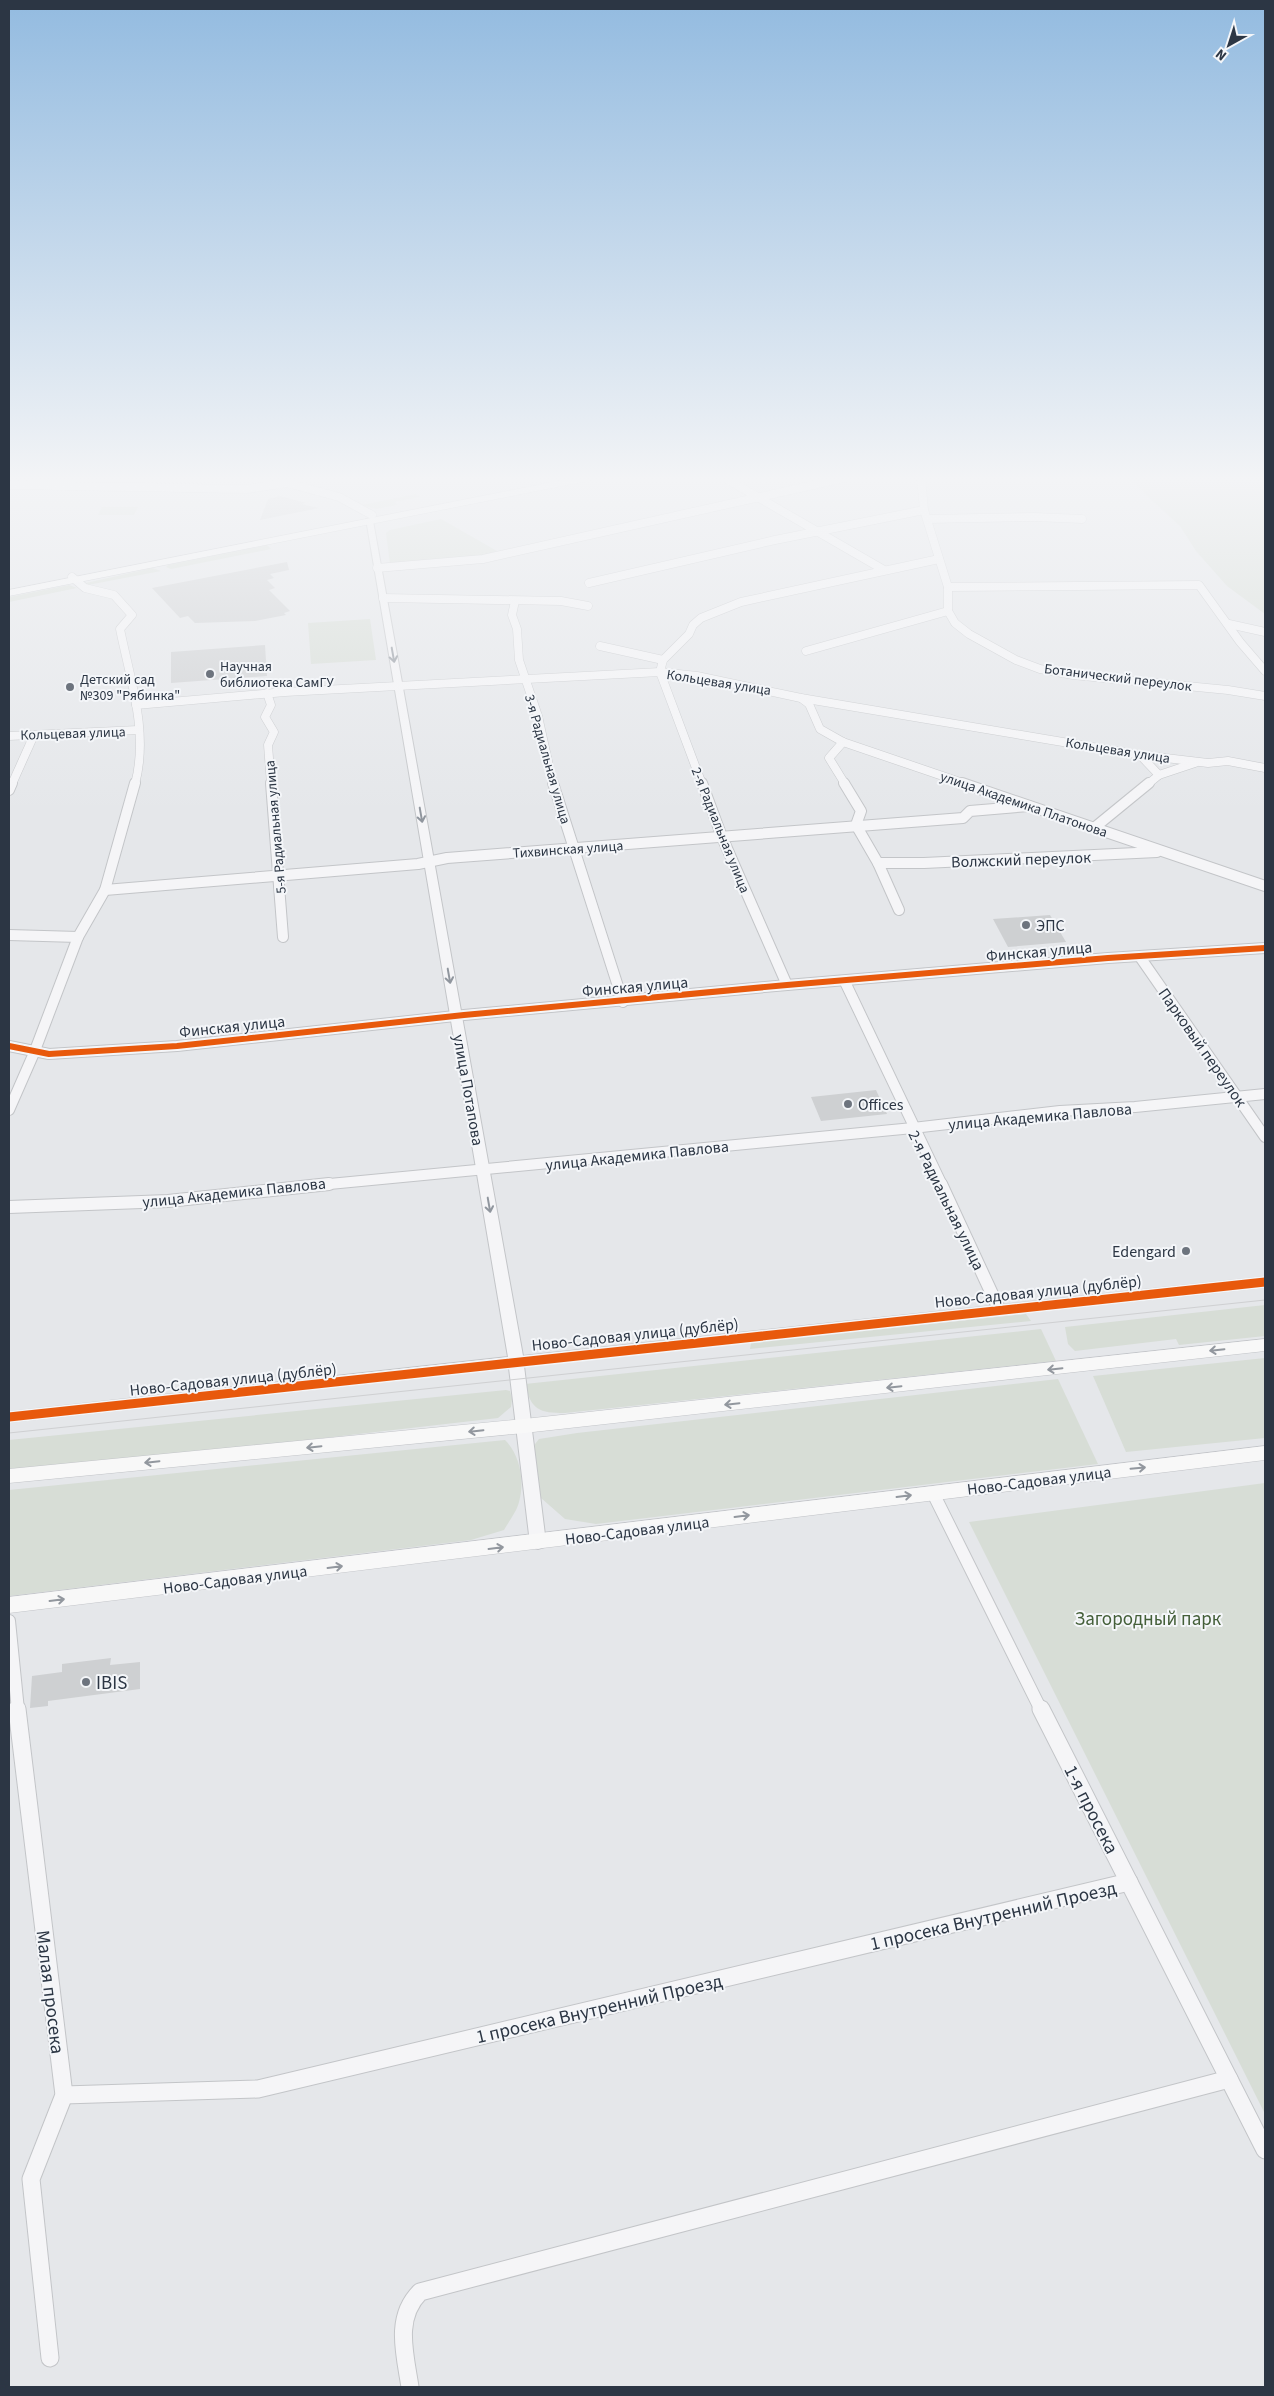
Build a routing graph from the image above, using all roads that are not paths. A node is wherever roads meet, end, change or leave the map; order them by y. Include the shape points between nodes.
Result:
1 (85, 589) edge
2 (381, 589) edge
3 (801, 589) edge
4 (948, 589) edge
5 (1202, 589) edge
6 (383, 598) junction
7 (515, 601) junction
8 (588, 606) dead end
9 (948, 611) junction
10 (1229, 624) junction
11 (1265, 632) edge
12 (600, 646) dead end
13 (806, 651) dead end
14 (663, 660) junction
15 (1265, 671) edge
16 (660, 672) junction
17 (527, 679) junction
18 (398, 687) junction
19 (267, 693) junction
20 (1265, 696) edge
21 (802, 698) junction
22 (136, 705) junction
23 (138, 730) junction
24 (34, 735) junction
25 (9, 736) edge
26 (843, 742) junction
27 (1140, 755) junction
28 (1198, 762) junction
29 (1265, 768) edge
30 (1159, 775) junction
31 (9, 790) edge
32 (1029, 806) junction
33 (856, 825) junction
34 (1094, 828) junction
35 (722, 837) junction
36 (574, 848) junction
37 (1164, 852) junction
38 (429, 861) junction
39 (878, 863) junction
40 (280, 876) junction
41 (1265, 886) edge
42 (105, 890) junction
43 (899, 910) dead end
44 (9, 935) edge
45 (78, 936) junction
46 (283, 938) dead end
47 (1265, 948) edge
48 (1140, 957) junction
49 (845, 982) junction
50 (787, 985) junction
51 (623, 1002) junction
52 (456, 1016) junction
53 (9, 1046) edge
54 (34, 1053) junction
55 (1265, 1094) edge
56 (1239, 1097) junction
57 (9, 1110) edge
58 (913, 1128) junction
59 (1265, 1137) edge
60 (483, 1170) junction
61 (9, 1207) edge
62 (1265, 1282) edge
63 (999, 1309) junction
64 (1265, 1345) edge
65 (516, 1362) junction
66 (9, 1417) edge
67 (524, 1426) junction
68 (1265, 1454) edge
69 (9, 1476) edge
70 (933, 1493) junction
71 (538, 1543) junction
72 (9, 1605) edge
73 (9, 1621) edge
74 (1129, 1882) junction
75 (1229, 2079) junction
76 (64, 2095) junction
77 (1265, 2150) edge
78 (50, 2358) dead end
79 (410, 2387) edge

1 - 22 street via 111,594 122,601 132,615 120,629
2 - 6 street, улица Потапова
3 - 14 street via 713,612 693,625 689,634
4 - 9 street
5 - 10 street
6 - 7 street
6 -> 18 street, улица Потапова
7 - 8 street via 561,601
7 - 17 street, 3-я Радиальная улица via 512,615 517,629 519,660
9 - 13 street
9 - 20 street, Ботанический переулок via 955,623 969,634 1016,660 1040,668 1073,675
10 - 11 street
10 - 15 street
12 - 14 street
14 - 16 street
16 - 17 street, Кольцевая улица
16 - 21 street, Кольцевая улица via 697,676
16 - 35 street, 2-я Радиальная улица
17 - 18 street, Кольцевая улица
17 - 36 street, 3-я Радиальная улица via 557,801
18 - 19 street, Кольцевая улица
18 -> 38 street, улица Потапова
19 - 22 street, Кольцевая улица
19 - 40 street, 5-я Радиальная улица via 270,705 265,717 274,732 268,745
21 - 26 street, улица Академика Платонова via 809,704 816,725
21 - 27 street, Кольцевая улица
22 - 23 street
23 - 24 street, Кольцевая улица
23 - 42 street via 138,772
24 - 25 street, Кольцевая улица
24 - 31 street
26 - 32 street, улица Академика Платонова
26 - 33 street via 829,758 861,811
27 - 28 street, Кольцевая улица
27 - 30 street
28 - 29 street, Кольцевая улица via 1228,761
28 - 30 street
30 - 34 street
32 - 33 street, Тихвинская улица via 970,811 963,818
32 - 34 street, улица Академика Платонова
33 - 35 street, Тихвинская улица
33 - 39 street
34 - 37 street, улица Академика Платонова
35 - 36 street, Тихвинская улица
35 - 50 street, 2-я Радиальная улица
36 - 38 street, Тихвинская улица
36 - 51 street, 3-я Радиальная улица
37 - 39 street, Волжский переулок
37 - 41 street, улица Академика Платонова
38 - 40 street, Тихвинская улица
38 -> 52 street, улица Потапова
39 - 43 street
40 - 42 street, Тихвинская улица
40 - 46 street, 5-я Радиальная улица
42 - 45 street
44 - 45 street
45 - 54 street
47 - 48 street, Финская улица
48 - 49 street, Финская улица
48 - 56 street, Парковый переулок
49 - 50 street, Финская улица
49 - 58 street, 2-я Радиальная улица
50 - 51 street, Финская улица
51 - 52 street, Финская улица
52 - 54 street, Финская улица via 177,1046
52 - 60 street, улица Потапова
53 - 54 street, Финская улица
54 - 57 street
55 - 56 street, улица Академика Павлова
56 - 58 street, улица Академика Павлова via 1060,1111
56 - 59 street, Парковый переулок
58 - 60 street, улица Академика Павлова
58 - 63 street, 2-я Радиальная улица
60 - 61 street, улица Академика Павлова via 351,1180 168,1201
60 -> 65 street, улица Потапова
62 - 63 street, Ново-Садовая улица (дублёр)
63 - 65 street, Ново-Садовая улица (дублёр)
64 -> 67 main road
65 - 66 street, Ново-Садовая улица (дублёр)
65 - 67 street, улица Потапова
67 -> 69 main road
67 - 71 street, улица Потапова
70 -> 68 main road, Ново-Садовая улица
71 -> 70 main road, Ново-Садовая улица
70 - 74 street, 1-я просека
72 -> 71 main road, Ново-Садовая улица
73 - 76 street, Малая просека via 24,1777
74 - 75 street, 1-я просека
74 - 76 street, 1 просека Внутренний Проезд via 258,2089
75 - 77 street, 1-я просека
75 - 79 street via 420,2292 411,2299 404,2323
76 - 78 street, Малая просека via 30,2180

